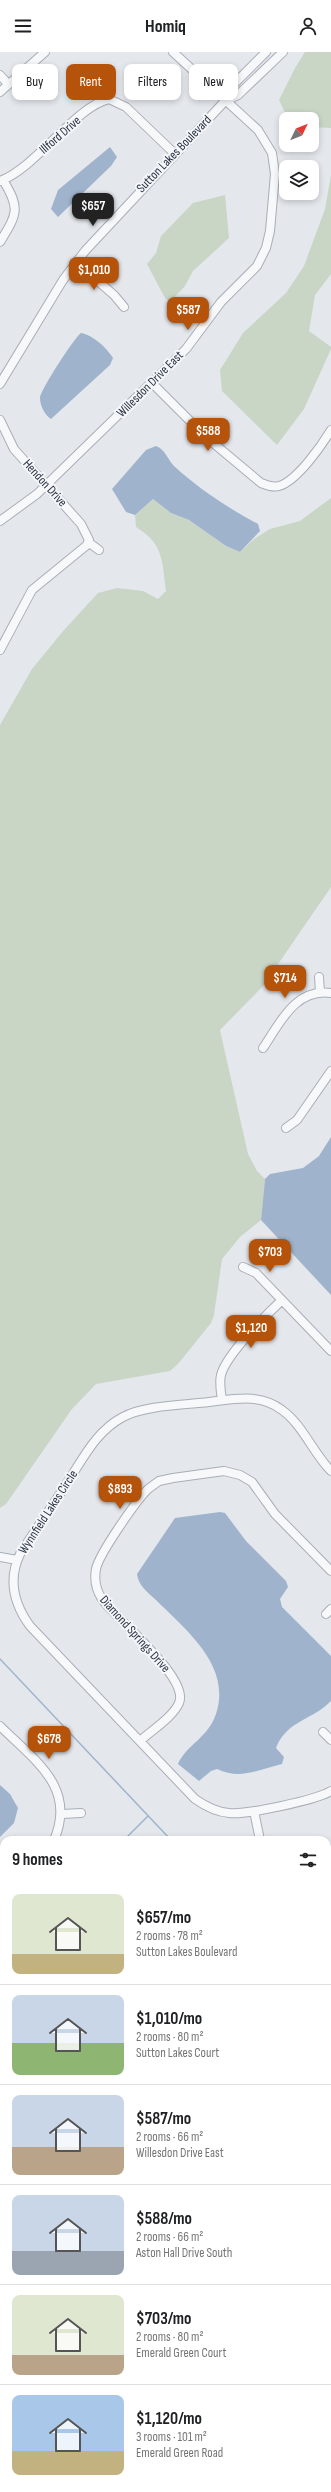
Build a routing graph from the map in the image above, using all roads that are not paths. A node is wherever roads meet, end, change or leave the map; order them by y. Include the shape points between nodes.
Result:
1 (45, 52) edge
2 (173, 52) edge
3 (266, 52) edge
4 (283, 52) edge
5 (0, 75) edge
6 (8, 84) junction
7 (0, 92) edge
8 (225, 101) junction
9 (175, 154) junction
10 (2, 180) edge
11 (0, 242) edge
12 (76, 263) junction
13 (124, 307) dead end
14 (152, 383) junction
15 (0, 384) edge
16 (0, 420) edge
17 (331, 430) edge
18 (46, 485) junction
19 (0, 520) edge
20 (87, 544) junction
21 (99, 550) dead end
22 (1, 646) edge
23 (319, 977) dead end
24 (320, 992) junction
25 (331, 993) edge
26 (263, 1048) dead end
27 (331, 1071) edge
28 (286, 1128) dead end
29 (243, 1267) dead end
30 (282, 1300) junction
31 (331, 1351) edge
32 (222, 1400) junction
33 (331, 1471) edge
34 (0, 1557) edge
35 (17, 1560) junction
36 (331, 1570) edge
37 (0, 1726) edge
38 (323, 1732) dead end
39 (331, 1740) edge
40 (140, 1741) junction
41 (331, 1791) edge
42 (254, 1811) junction
43 (81, 1813) dead end
44 (62, 1814) junction
45 (56, 1836) edge
46 (259, 1836) edge

1 - 6 street
2 - 8 street, Willesdon Drive East
3 - 8 street, Sutton Lakes Boulevard via 232,86
4 - 8 street, Sutton Lakes Boulevard via 238,95
5 - 6 street
6 - 7 street
8 - 9 street, Sutton Lakes Boulevard
8 - 14 street, Willesdon Drive East via 258,130 272,153 275,174 266,248 258,266 221,302 198,334
9 - 10 street, Illford Drive via 126,107 109,100 94,105 28,163
9 - 12 street, Sutton Lakes Boulevard via 124,207
10 - 11 street via 14,198 16,213
12 - 13 street via 114,294
12 - 15 street, Sutton Lakes Boulevard
14 - 17 street via 206,437 255,479 268,486 280,486 297,473
14 - 18 street, Willesdon Drive East
16 - 18 street, Hendon Drive via 14,449
18 - 19 street, Willesdon Drive East via 20,508
18 - 20 street, Hendon Drive via 88,534
20 - 21 street
20 - 22 street via 32,590
23 - 24 street
24 - 25 street
24 - 26 street via 294,1004
27 - 28 street via 297,1120
29 - 30 street via 256,1272
30 - 31 street
30 - 32 street via 262,1319 225,1366 220,1381
32 - 33 street, Wynnfield Lakes Circle via 256,1399 282,1409 295,1422
32 - 35 street, Wynnfield Lakes Circle via 140,1411 113,1424 87,1452
34 - 35 street
35 - 40 street, Wynnfield Lakes Circle via 13,1575 14,1588 18,1608 25,1619
36 - 40 street, Diamond Springs Drive via 275,1514 252,1482 240,1475 224,1471 173,1478 160,1481 148,1489 99,1561 95,1579 98,1592 106,1605 166,1667 180,1688 181,1696 177,1706
37 - 44 street via 48,1773 57,1787
38 - 39 street
40 - 42 street, Wynnfield Lakes Circle via 200,1803 227,1813
41 - 42 street, Wynnfield Lakes Circle via 317,1797
42 - 46 street
43 - 44 street
44 - 45 street

